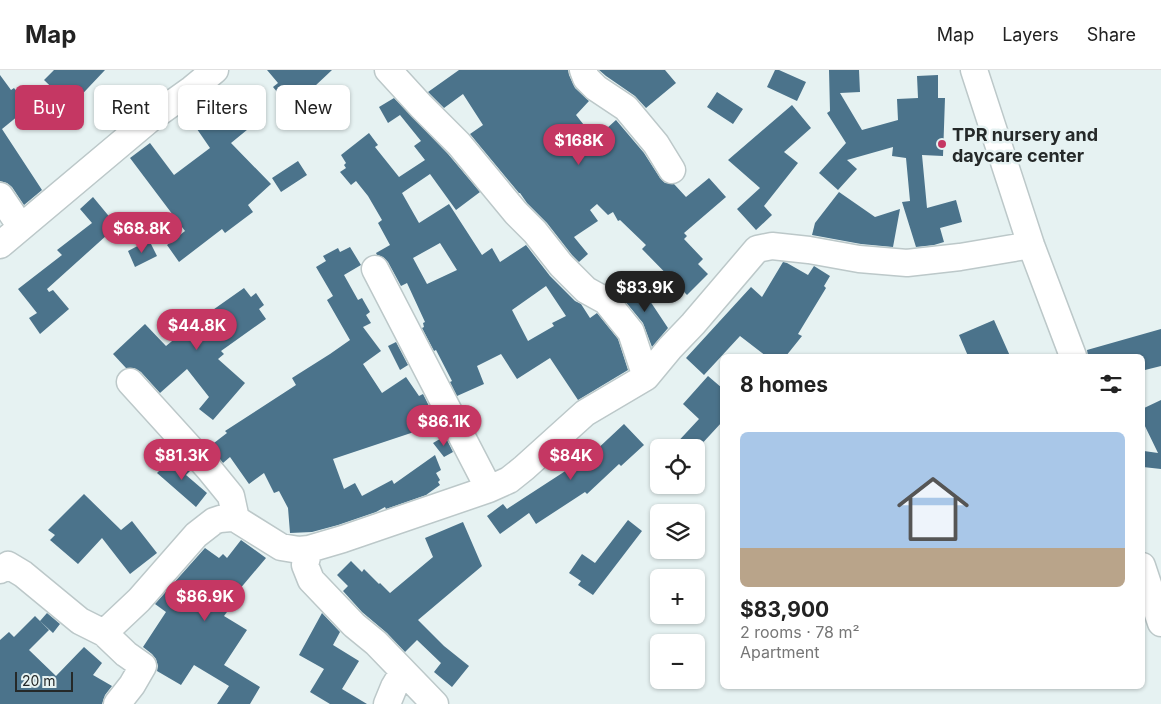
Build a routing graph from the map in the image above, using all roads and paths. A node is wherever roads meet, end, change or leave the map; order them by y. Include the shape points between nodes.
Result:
1 (215, 70) edge
2 (388, 70) edge
3 (583, 70) edge
4 (974, 70) edge
5 (672, 170) dead end
6 (0, 196) edge
7 (21, 227) junction
8 (0, 245) edge
9 (1031, 245) junction
10 (375, 269) dead end
11 (1072, 354) edge
12 (646, 377) junction
13 (130, 382) dead end
14 (489, 489) junction
15 (236, 519) junction
16 (309, 549) junction
17 (0, 570) edge
18 (1145, 575) edge
19 (1161, 623) edge
20 (104, 633) junction
21 (403, 672) junction
22 (117, 704) edge
23 (387, 704) edge
24 (435, 704) edge

1 - 7 street via 150,119
2 - 12 street via 459,144 561,265 586,290 606,300 632,332
3 - 5 street via 596,88 626,108 656,144
4 - 9 street
6 - 7 street
7 - 8 street
9 - 11 street
9 - 12 street via 907,263 772,246 757,249
10 - 14 street
12 - 14 street via 585,413 509,480
13 - 15 street via 231,496
14 - 16 street
15 - 16 street via 281,547
15 - 20 street via 220,518 196,535 139,600
16 - 21 street via 305,564 312,580
17 - 20 street via 8,565 23,574 80,621
18 - 19 street
20 - 22 street via 143,666
21 - 23 street
21 - 24 street

